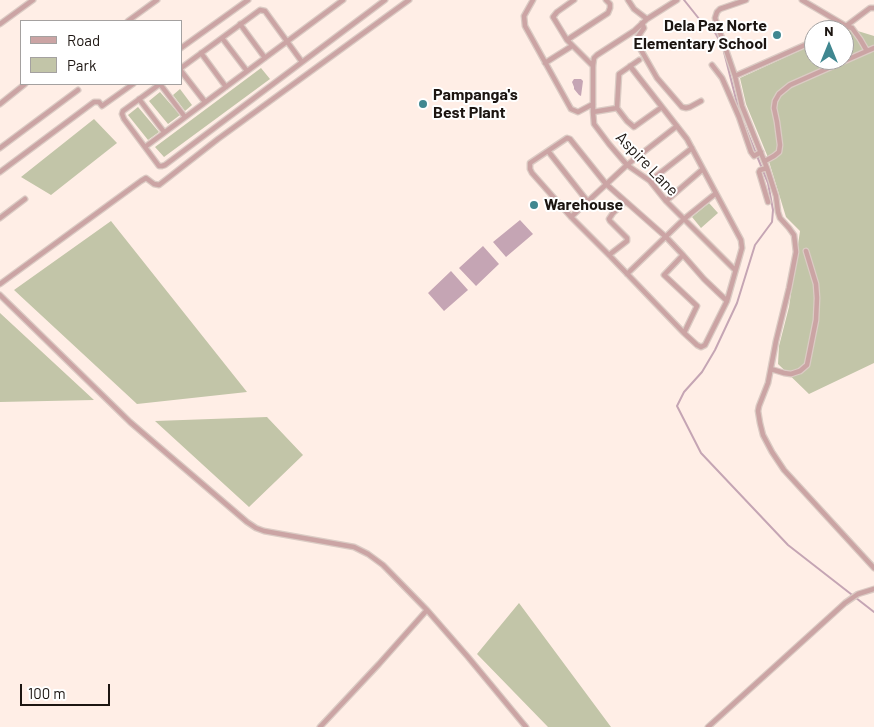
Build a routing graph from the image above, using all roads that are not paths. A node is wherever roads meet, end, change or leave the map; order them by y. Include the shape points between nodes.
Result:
1 (33, 0) edge
2 (157, 0) edge
3 (248, 0) edge
4 (343, 0) edge
5 (385, 0) edge
6 (409, 0) edge
7 (533, 0) edge
8 (574, 0) edge
9 (606, 0) edge
10 (628, 0) edge
11 (677, 0) edge
12 (746, 0) edge
13 (802, 0) edge
14 (874, 8) edge
15 (129, 20) edge
16 (836, 20) edge
17 (854, 20) edge
18 (645, 21) junction
19 (0, 24) edge
20 (240, 24) junction
21 (854, 31) edge
22 (222, 38) junction
23 (567, 40) junction
24 (287, 42) junction
25 (804, 45) edge
26 (572, 46) junction
27 (182, 47) edge
28 (874, 48) edge
29 (867, 51) junction
30 (201, 53) junction
31 (265, 58) junction
32 (639, 60) dead end
33 (302, 62) junction
34 (545, 63) junction
35 (712, 65) dead end
36 (593, 66) junction
37 (630, 66) junction
38 (182, 68) edge
39 (182, 70) edge
40 (247, 71) junction
41 (735, 76) junction
42 (24, 85) edge
43 (132, 85) edge
44 (159, 85) edge
45 (161, 85) edge
46 (226, 87) junction
47 (78, 90) dead end
48 (139, 99) junction
49 (702, 101) dead end
50 (205, 102) junction
51 (0, 104) edge
52 (593, 104) junction
53 (662, 107) junction
54 (617, 108) junction
55 (593, 112) junction
56 (185, 117) junction
57 (677, 126) junction
58 (164, 132) junction
59 (145, 147) junction
60 (0, 148) edge
61 (692, 148) junction
62 (548, 151) junction
63 (758, 154) junction
64 (764, 161) junction
65 (627, 165) junction
66 (704, 169) junction
67 (765, 169) junction
68 (0, 172) edge
69 (650, 181) junction
70 (606, 184) junction
71 (769, 189) junction
72 (716, 194) junction
73 (25, 199) dead end
74 (666, 201) junction
75 (588, 202) junction
76 (625, 202) junction
77 (768, 202) dead end
78 (571, 217) junction
79 (0, 218) edge
80 (684, 219) junction
81 (666, 237) junction
82 (806, 251) dead end
83 (609, 254) junction
84 (683, 255) junction
85 (735, 270) junction
86 (627, 274) junction
87 (0, 284) edge
88 (0, 295) edge
89 (727, 301) junction
90 (684, 333) junction
91 (771, 369) junction
92 (874, 568) edge
93 (874, 589) edge
94 (427, 610) junction
95 (320, 727) edge
96 (526, 727) edge
97 (708, 727) edge

1 - 19 street
2 - 15 street
3 - 27 street
4 - 24 street
5 - 33 street
6 - 87 street via 159,184 146,178
7 - 34 street via 524,16 525,26
8 - 23 street via 553,17
9 - 23 street via 610,4 608,13
10 - 18 street
11 - 18 street
12 - 41 street via 720,9 715,18
13 - 16 street
14 - 17 street
18 - 36 street via 597,55
18 - 49 street via 637,44 657,78 682,107
20 - 22 street
20 - 24 street via 260,10 265,11
20 - 31 street
21 - 29 street
22 - 30 street
22 - 40 street
23 - 26 street
24 - 31 street
24 - 33 street
25 - 41 street
26 - 34 street
26 - 36 street
28 - 29 street
29 - 64 street via 790,85 779,94 774,108 779,152
30 - 38 street
30 - 46 street
31 - 40 street
32 - 37 street
33 - 59 street via 165,165 158,166
34 - 52 street via 571,109 578,112
35 - 63 street via 722,78 751,152
36 - 52 street, Aspire Lane
37 - 53 street
37 - 54 street via 619,74
39 - 50 street
40 - 46 street
41 - 63 street
42 - 51 street
43 - 68 street via 102,106 94,102
44 - 48 street
45 - 56 street
46 - 50 street
47 - 60 street
48 - 58 street
48 - 59 street via 122,114
50 - 56 street
52 - 55 street, Aspire Lane
53 - 54 street via 634,127
53 - 57 street
54 - 55 street
55 - 65 street, Aspire Lane via 594,124
56 - 58 street
57 - 61 street
57 - 65 street
58 - 59 street
61 - 66 street
61 - 69 street
62 - 70 street via 570,139
62 - 75 street
62 - 78 street via 530,163 530,169
63 - 64 street
64 - 67 street
65 - 69 street, Aspire Lane
65 - 70 street
66 - 72 street
66 - 74 street
67 - 71 street
67 - 71 street via 759,174
69 - 74 street, Aspire Lane
70 - 75 street
70 - 76 street
71 - 77 street
71 - 91 street via 780,218 794,236 796,252
72 - 80 street
72 - 85 street via 741,240 742,248
73 - 79 street
74 - 80 street, Aspire Lane
75 - 78 street
76 - 81 street
76 - 83 street via 609,219 627,240
78 - 83 street
80 - 81 street
80 - 85 street, Aspire Lane
81 - 84 street
81 - 86 street
82 - 91 street via 817,298 807,365 791,374
83 - 86 street
84 - 89 street
84 - 90 street via 664,275 697,306
85 - 89 street
86 - 90 street
88 - 94 street via 130,422 247,522 264,531 354,547 383,565
89 - 90 street via 703,347
91 - 92 street via 758,411 763,435 784,470
93 - 97 street via 845,603
94 - 95 street
94 - 96 street

